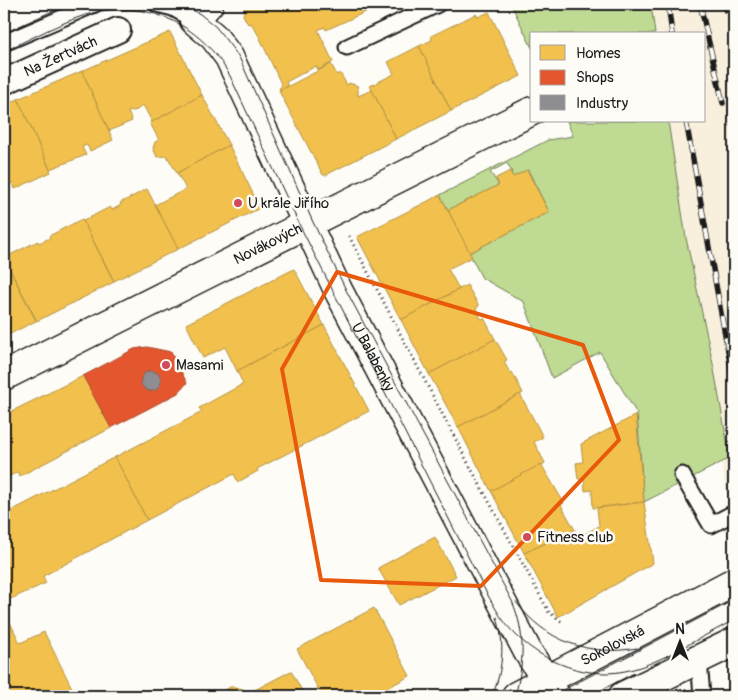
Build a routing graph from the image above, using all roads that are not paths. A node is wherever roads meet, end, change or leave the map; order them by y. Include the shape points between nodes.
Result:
1 (95, 4) edge
2 (157, 4) edge
3 (438, 4) edge
4 (202, 12) edge
5 (118, 30) dead end
6 (4, 42) edge
7 (348, 47) dead end
8 (4, 82) edge
9 (530, 112) edge
10 (306, 223) junction
11 (4, 376) edge
12 (682, 475) dead end
13 (734, 513) edge
14 (734, 582) edge
15 (734, 642) edge
16 (699, 660) junction
17 (551, 689) edge
18 (516, 696) edge
19 (623, 696) edge
20 (702, 696) edge

1 - 6 lane
2 - 4 lane
3 - 7 lane
4 - 10 street, U Balabenky via 214,37 229,56
5 - 8 street, Na Žertvách
9 - 10 street, Novákových
10 - 11 street, Novákových
10 - 17 street, U Balabenky via 528,652
12 - 13 lane via 711,525
14 - 17 street, Sokolovská
15 - 16 street
16 - 19 street
16 - 20 lane
17 - 18 street, Sokolovská

